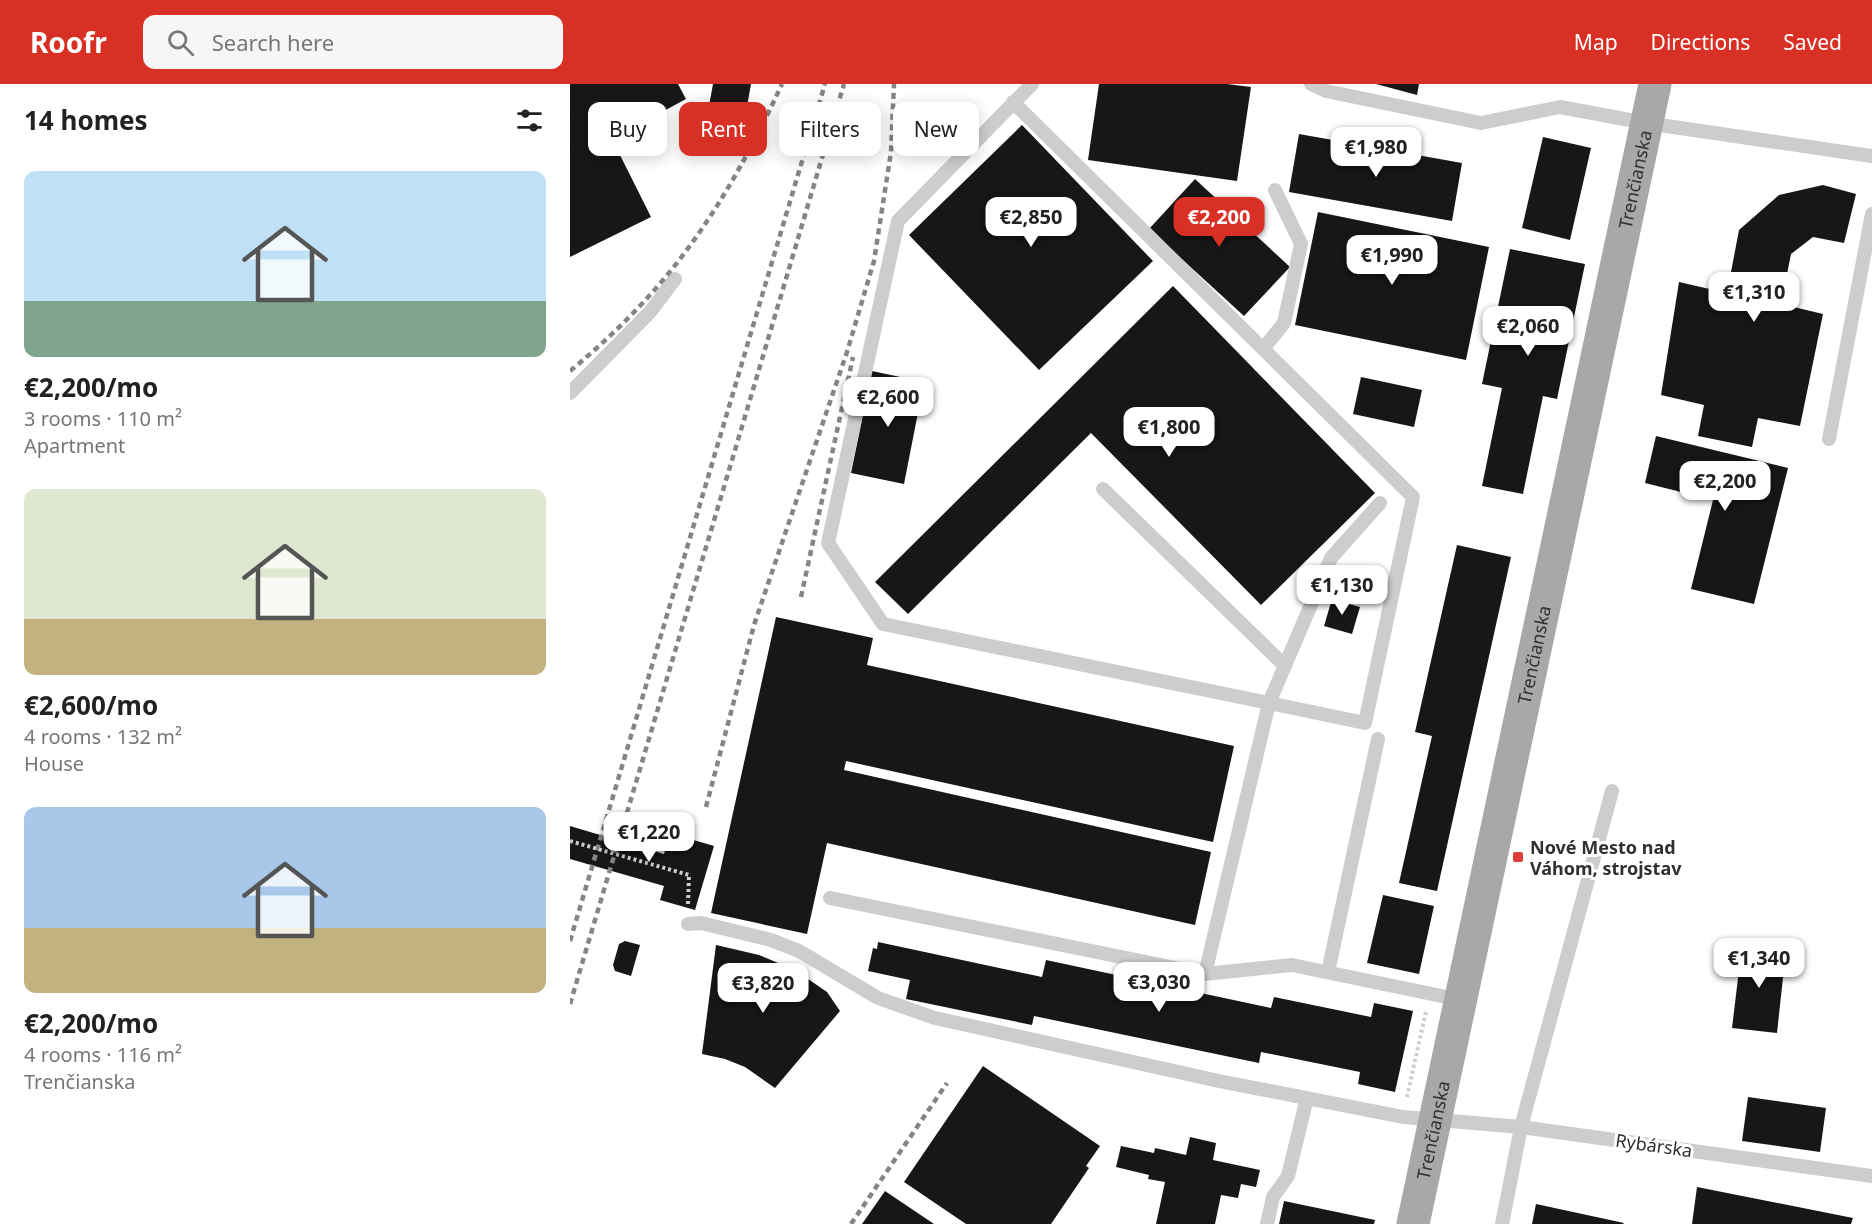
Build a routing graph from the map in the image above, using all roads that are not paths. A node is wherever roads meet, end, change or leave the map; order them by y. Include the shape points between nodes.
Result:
1 (1032, 84) edge
2 (1311, 84) edge
3 (1654, 84) edge
4 (1013, 102) junction
5 (1646, 123) junction
6 (1872, 156) edge
7 (1275, 190) dead end
8 (1872, 214) edge
9 (675, 279) dead end
10 (1263, 349) junction
11 (570, 393) edge
12 (1829, 439) dead end
13 (1103, 489) dead end
14 (1380, 502) dead end
15 (1285, 666) junction
16 (1269, 703) junction
17 (1378, 739) dead end
18 (1612, 791) dead end
19 (830, 898) dead end
20 (688, 924) road end
21 (1328, 972) junction
22 (1204, 974) junction
23 (1461, 1000) junction
24 (1307, 1098) junction
25 (1435, 1120) junction
26 (1521, 1127) junction
27 (1872, 1176) edge
28 (1267, 1224) edge
29 (1413, 1224) edge
30 (1502, 1224) edge

1 - 4 lane
2 - 5 lane via 1326,91 1481,123 1560,107
3 - 5 main road, Trenčianska
4 - 10 lane
4 - 16 lane via 898,221 828,543 883,624
5 - 6 lane
5 - 23 main road, Trenčianska
7 - 10 lane via 1301,244 1284,323
8 - 12 lane
9 - 11 lane via 650,312
10 - 16 lane via 1413,497 1365,723
13 - 15 lane
14 - 15 lane via 1331,558
15 - 16 lane
16 - 22 lane
17 - 21 lane
18 - 26 lane
19 - 22 lane
20 - 24 lane, Rybárska via 701,923 771,940 799,951 878,998 935,1018
21 - 22 lane via 1292,965
21 - 23 lane
23 - 25 main road, Trenčianska
24 - 25 lane, Rybárska
24 - 28 lane via 1288,1176 1273,1197
25 - 26 lane, Rybárska
25 - 29 main road, Trenčianska
26 - 27 lane, Rybárska
26 - 30 lane

